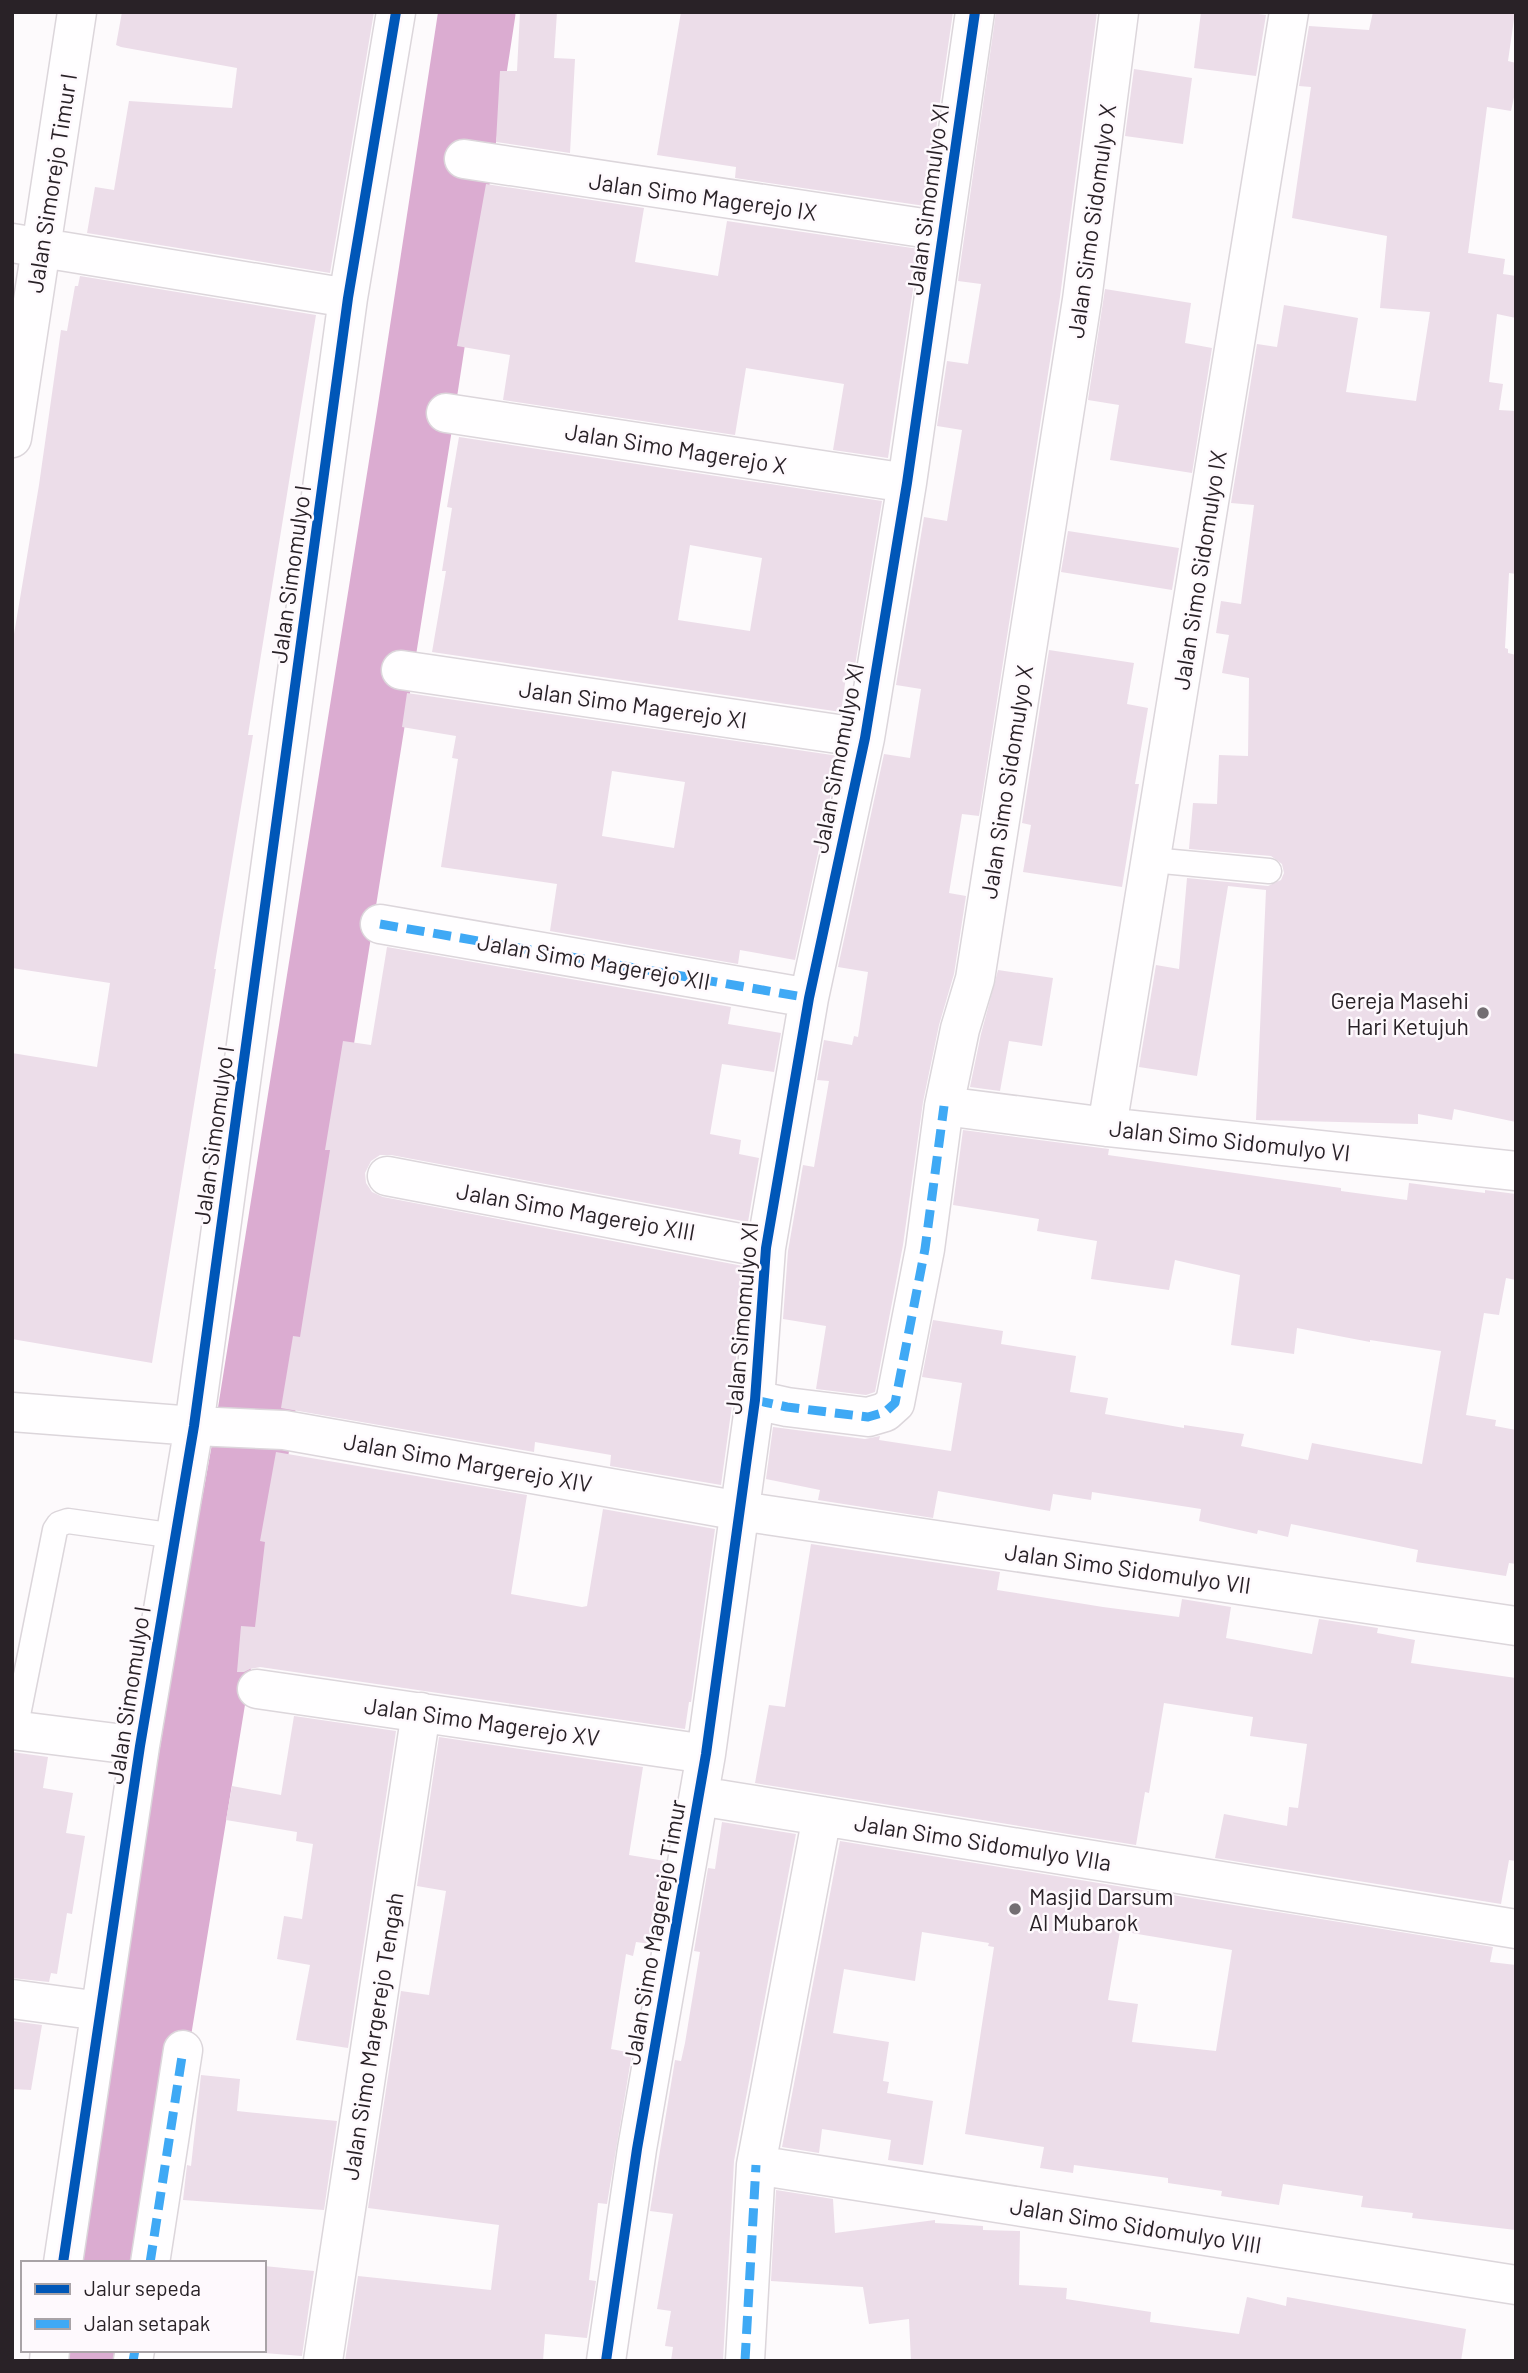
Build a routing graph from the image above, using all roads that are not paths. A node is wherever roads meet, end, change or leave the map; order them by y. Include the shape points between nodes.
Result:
1 (77, 12) edge
2 (396, 12) edge
3 (975, 12) edge
4 (1119, 12) edge
5 (1289, 12) edge
6 (464, 159) dead end
7 (943, 231) junction
8 (27, 245) edge
9 (348, 298) junction
10 (446, 413) dead end
11 (12, 438) edge
12 (907, 483) junction
13 (401, 670) dead end
14 (864, 738) junction
15 (1152, 860) junction
16 (1269, 871) dead end
17 (380, 924) dead end
18 (809, 998) junction
19 (944, 1106) junction
20 (1107, 1127) junction
21 (1516, 1171) edge
22 (387, 1176) dead end
23 (766, 1248) junction
24 (755, 1400) junction
25 (12, 1412) edge
26 (209, 1426) junction
27 (740, 1511) junction
28 (176, 1536) junction
29 (1516, 1626) edge
30 (257, 1689) dead end
31 (421, 1712) junction
32 (13, 1730) edge
33 (140, 1746) junction
34 (706, 1754) junction
35 (699, 1796) junction
36 (822, 1816) junction
37 (1516, 1929) edge
38 (12, 1999) edge
39 (100, 2011) junction
40 (183, 2050) dead end
41 (757, 2165) junction
42 (63, 2261) edge
43 (150, 2261) edge
44 (1516, 2285) edge
45 (323, 2361) edge
46 (606, 2361) edge
47 (745, 2361) edge

1 - 8 street, Jalan Simorejo Timur I
2 - 9 street, Jalan Simomulyo I
3 - 7 street, Jalan Simomulyo XI
4 - 19 street, Jalan Simo Sidomulyo X via 1082,300 975,979
5 - 15 street, Jalan Simo Sidomulyo IX
6 - 7 street, Jalan Simo Magerejo IX
7 - 12 street, Jalan Simomulyo XI
8 - 9 street
8 - 11 street, Jalan Simorejo Timur I
9 - 26 street, Jalan Simomulyo I
10 - 12 street, Jalan Simo Magerejo X
12 - 14 street, Jalan Simomulyo XI
13 - 14 street, Jalan Simo Magerejo XI
14 - 18 street, Jalan Simomulyo XI
15 - 16 lane
15 - 20 street, Jalan Simo Sidomulyo IX
17 - 18 street, Jalan Simo Magerejo XII
18 - 23 street, Jalan Simomulyo XI
19 - 20 street, Jalan Simo Sidomulyo VI
19 - 24 street, Jalan Simo Sidomulyo X via 925,1249 895,1403 868,1417
20 - 21 street, Jalan Simo Sidomulyo VI
22 - 23 street, Jalan Simo Magerejo XIII
23 - 24 street, Jalan Simomulyo XI
24 - 27 street, Jalan Simomulyo XI
25 - 26 street, Jalan Simo Margerejo XIV
26 - 27 street, Jalan Simo Margerejo XIV via 269,1429
26 - 28 street, Jalan Simomulyo I
27 - 29 street, Jalan Simo Sidomulyo VII
27 - 34 street, Jalan Simo Magerejo Timur
28 - 32 lane via 68,1521 59,1524
28 - 33 street, Jalan Simomulyo I
30 - 31 street, Jalan Simo Magerejo XV
31 - 34 street, Jalan Simo Magerejo XV
31 - 45 street, Jalan Simo Margerejo Tengah
32 - 33 street
33 - 39 street, Jalan Simomulyo I
34 - 35 street, Jalan Simo Magerejo Timur
35 - 36 street, Jalan Simo Sidomulyo VIIa
35 - 46 street, Jalan Simo Magerejo Timur via 637,2149
36 - 37 street, Jalan Simo Sidomulyo VIIa
36 - 41 street
38 - 39 street
39 - 42 street, Jalan Simomulyo I
40 - 43 street
41 - 44 street, Jalan Simo Sidomulyo VIII
41 - 47 street

